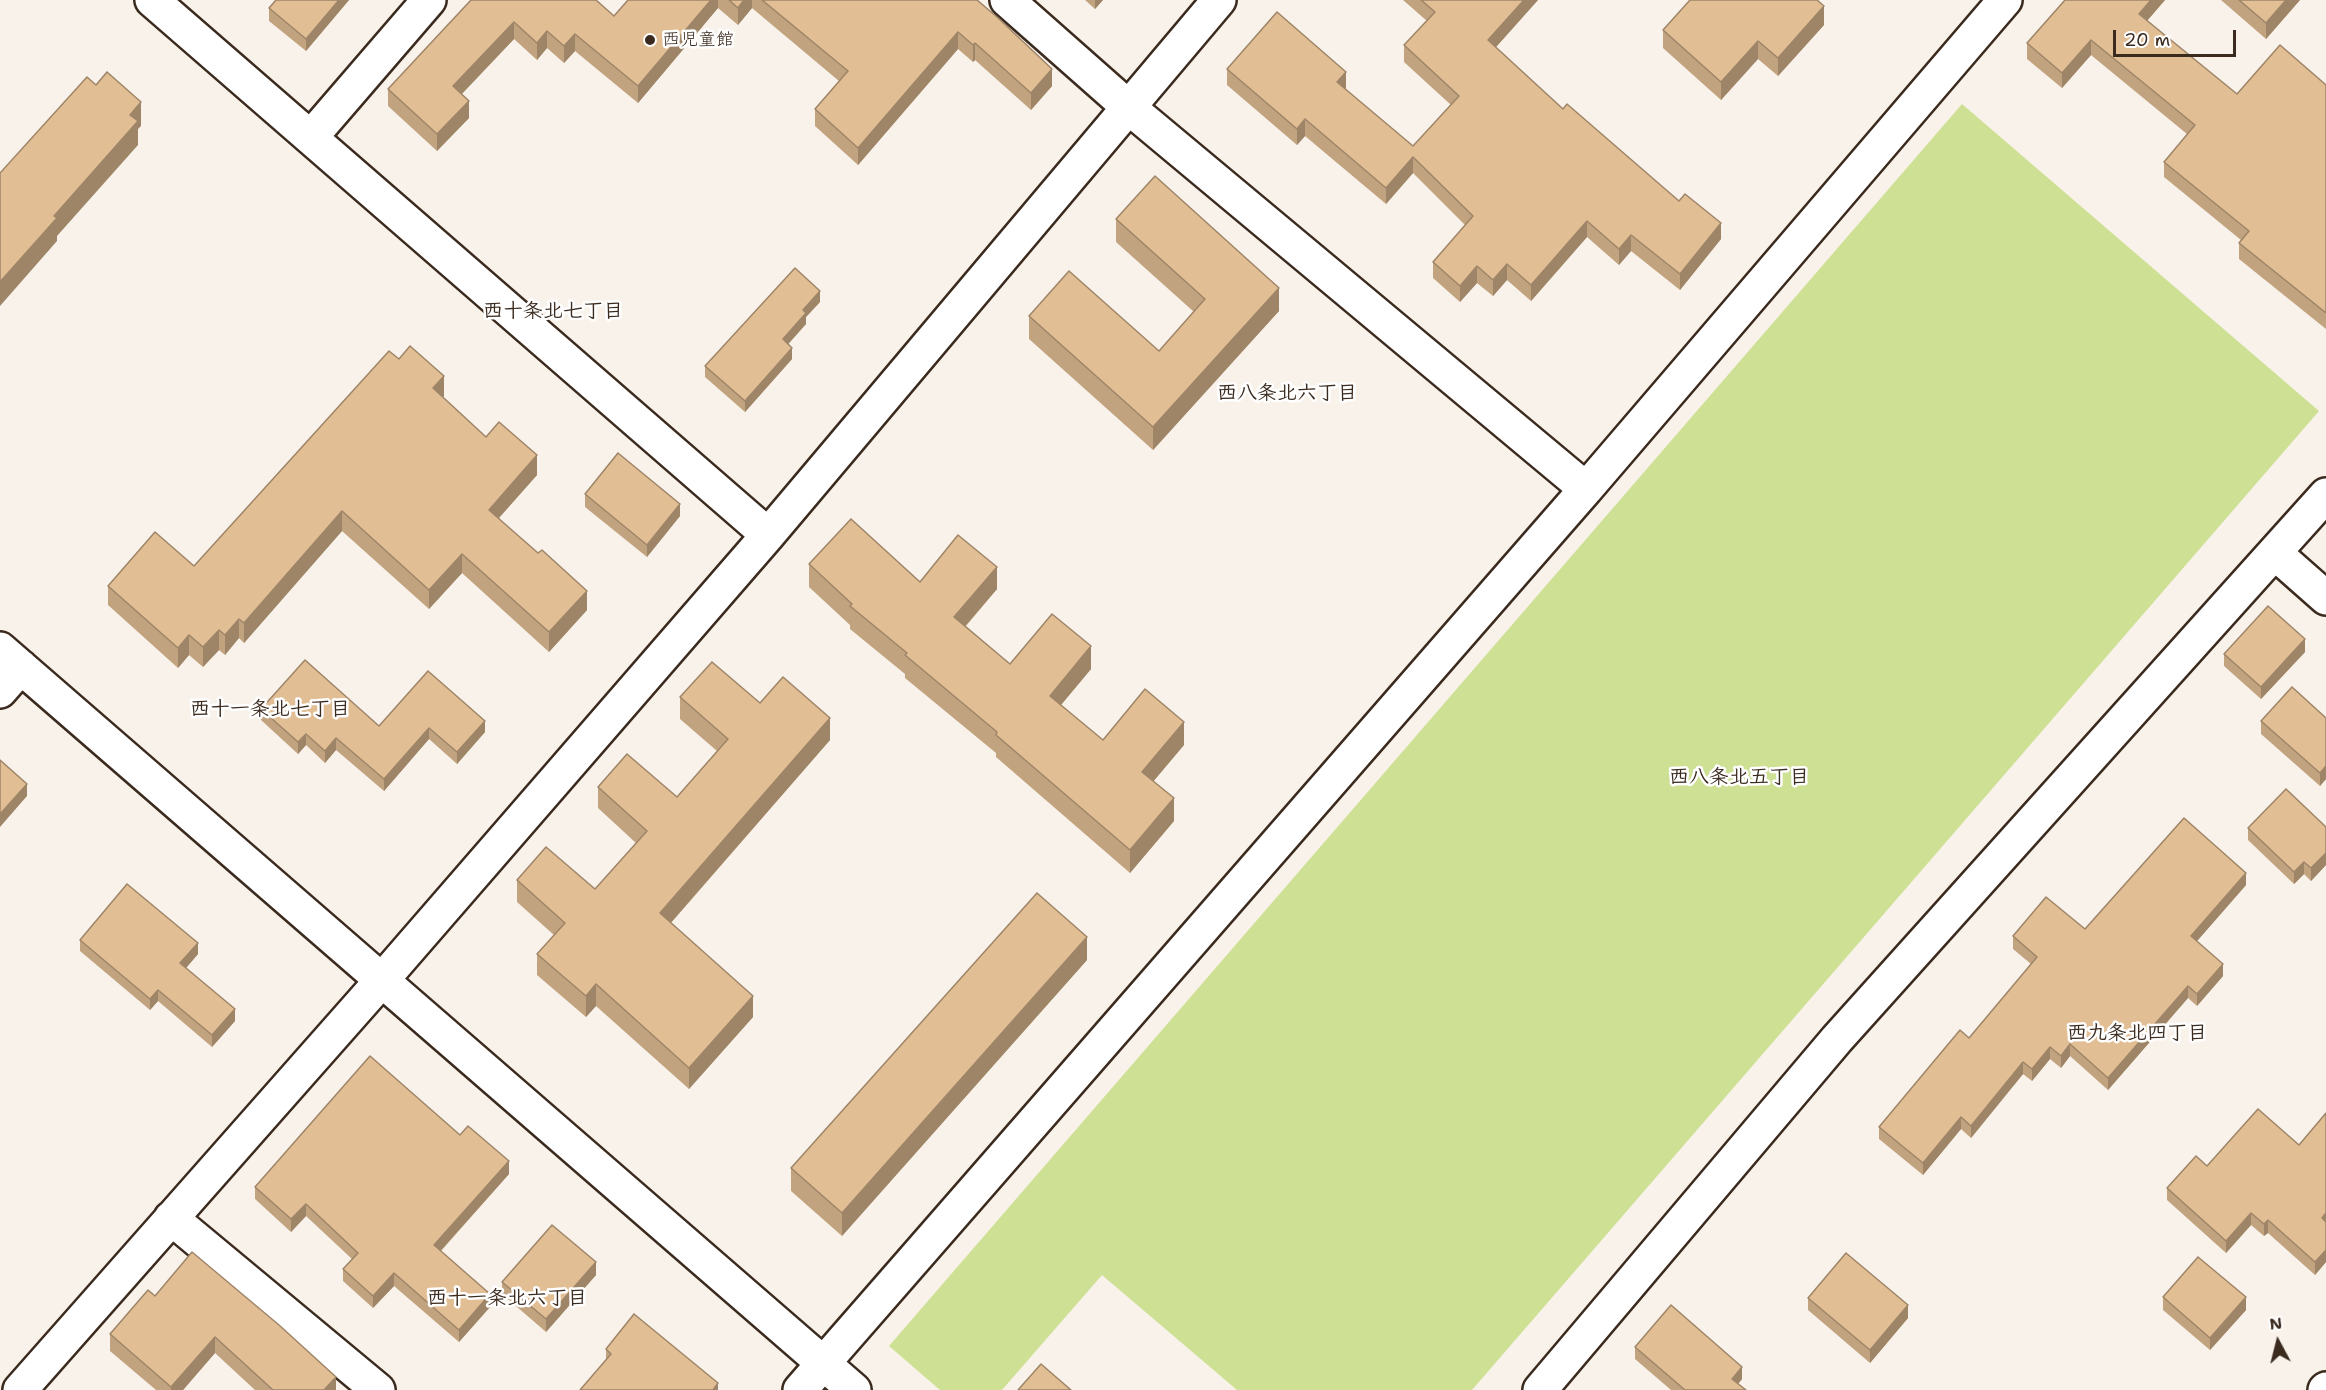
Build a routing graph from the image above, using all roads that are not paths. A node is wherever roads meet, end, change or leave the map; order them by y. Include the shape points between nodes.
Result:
1 (152, 0) edge
2 (429, 0) edge
3 (1007, 0) edge
4 (1219, 0) edge
5 (2005, 0) edge
6 (1127, 106) junction
7 (311, 137) junction
8 (1586, 489) junction
9 (2326, 495) edge
10 (768, 535) junction
11 (2275, 553) junction
12 (2326, 598) edge
13 (11, 658) edge
14 (0, 691) edge
15 (382, 980) junction
16 (171, 1218) junction
17 (822, 1363) junction
18 (20, 1390) edge
19 (378, 1390) edge
20 (800, 1390) edge
21 (854, 1390) edge
22 (1540, 1390) edge

1 - 7 street
2 - 7 street
3 - 6 street
4 - 6 street
5 - 8 street
6 - 8 street
6 - 10 street
7 - 10 street
8 - 17 street
9 - 11 street
10 - 15 street
11 - 12 street
11 - 22 street via 1837,1039
13 - 14 street
13 - 15 street
15 - 16 street
15 - 17 street
16 - 18 street
16 - 19 street
17 - 20 street
17 - 21 street

